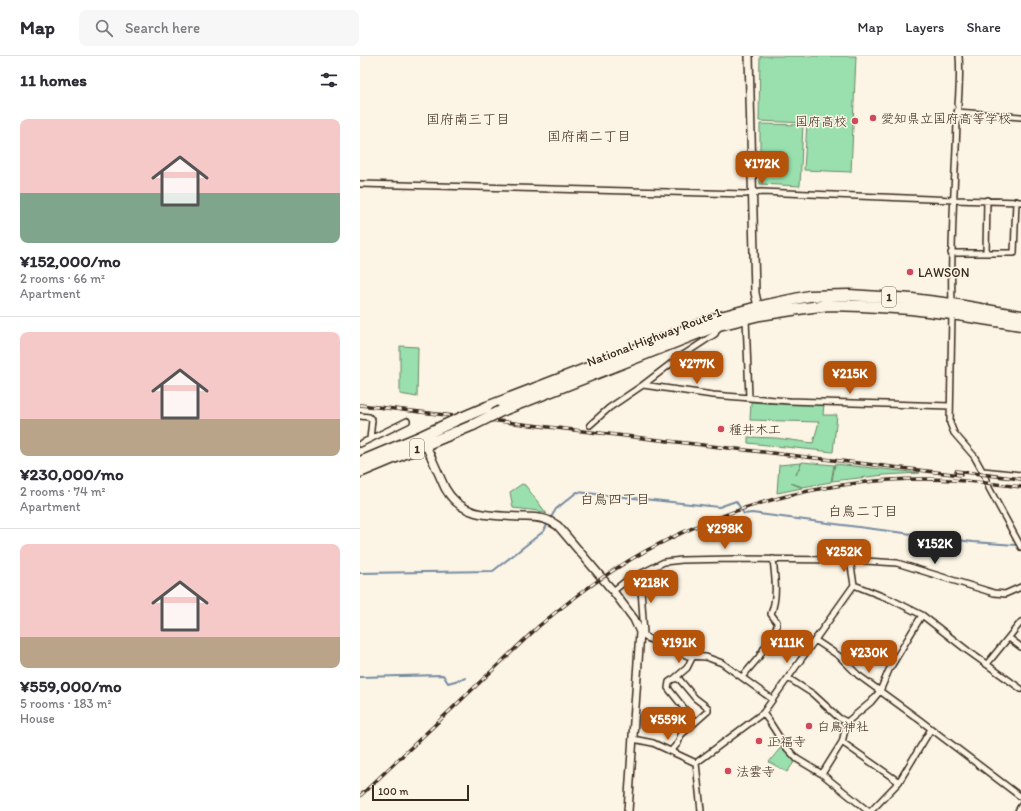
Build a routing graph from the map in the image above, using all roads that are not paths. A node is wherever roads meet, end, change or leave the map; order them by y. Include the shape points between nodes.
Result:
1 (750, 56) edge
2 (959, 56) edge
3 (957, 112) junction
4 (1021, 117) edge
5 (360, 184) edge
6 (753, 193) junction
7 (954, 200) junction
8 (987, 200) junction
9 (1018, 201) edge
10 (951, 253) junction
11 (986, 253) junction
12 (952, 309) junction
13 (759, 311) junction
14 (746, 318) junction
15 (1020, 319) edge
16 (719, 325) junction
17 (643, 385) junction
18 (749, 398) junction
19 (950, 406) junction
20 (360, 416) edge
21 (407, 420) dead end
22 (590, 425) dead end
23 (370, 439) junction
24 (424, 441) junction
25 (360, 444) edge
26 (360, 462) edge
27 (983, 471) junction
28 (360, 472) edge
29 (1021, 475) edge
30 (1021, 547) edge
31 (773, 559) junction
32 (850, 560) junction
33 (640, 574) junction
34 (854, 585) junction
35 (1021, 587) edge
36 (613, 591) junction
37 (922, 615) junction
38 (1021, 622) edge
39 (642, 633) junction
40 (1009, 638) junction
41 (815, 640) junction
42 (1021, 647) edge
43 (693, 656) junction
44 (987, 664) junction
45 (742, 677) junction
46 (674, 678) junction
47 (788, 678) junction
48 (1021, 689) edge
49 (880, 691) junction
50 (772, 699) junction
51 (763, 713) junction
52 (695, 722) junction
53 (847, 722) junction
54 (931, 729) junction
55 (633, 739) junction
56 (842, 742) junction
57 (671, 751) junction
58 (696, 764) junction
59 (822, 774) junction
60 (899, 782) junction
61 (1021, 796) edge
62 (628, 811) edge
63 (701, 811) edge
64 (870, 811) edge

1 - 6 street
2 - 3 street
3 - 4 street
3 - 7 street
5 - 6 street
6 - 7 street
6 - 13 street via 755,293
7 - 8 street
7 - 10 street
8 - 9 street
8 - 11 street
9 - 11 street via 1014,253
10 - 11 street
10 - 12 street
12 - 13 highway, National Highway Route 1 / 1 via 829,306
12 - 15 highway, National Highway Route 1 / 1
12 - 19 street
13 - 14 highway, National Highway Route 1 / 1
13 - 24 highway, National Highway Route 1 / 1, bridge via 718,318 691,327 454,421
14 - 16 highway, National Highway Route 1 / 1
14 - 18 street
16 - 17 street via 715,334
16 - 24 highway, National Highway Route 1 / 1, bridge via 501,411 473,425
17 - 18 street
17 - 22 street via 609,408
18 - 19 street
19 - 27 street via 950,423 954,433
20 - 23 street via 372,420
21 - 23 street
23 - 25 street
24 - 26 highway, National Highway Route 1 / 1
24 - 28 highway, National Highway Route 1 / 1
24 - 36 street via 448,495 458,504 471,512 483,515 533,517 552,521
27 - 29 street
27 - 30 street via 989,488
31 - 32 street
31 - 33 street via 673,560
31 - 45 street via 776,596 771,614 777,626 759,657
32 - 34 street
32 - 35 street via 897,563 994,593 1004,594
33 - 36 street
33 - 39 street
34 - 37 street
34 - 41 street
36 - 39 street
37 - 44 street
37 - 49 street via 889,670
38 - 40 street
39 - 43 street via 649,639
39 - 55 street
40 - 42 street
40 - 44 street
41 - 47 street
41 - 49 street via 839,656 858,676
43 - 45 street via 706,657 722,663
43 - 46 street via 687,668
44 - 48 street
45 - 50 street
46 - 52 street via 669,682 668,688
46 - 52 street via 680,680 695,698 708,708 708,711
47 - 50 street
47 - 53 street via 813,694
49 - 53 street
49 - 54 street
50 - 51 street
51 - 58 street
51 - 59 street via 796,759
52 - 57 street via 681,735
53 - 56 street
54 - 60 street
54 - 61 street
55 - 57 street
55 - 62 street
56 - 59 street
56 - 60 street
57 - 58 street
58 - 63 street
59 - 64 street
60 - 64 street

